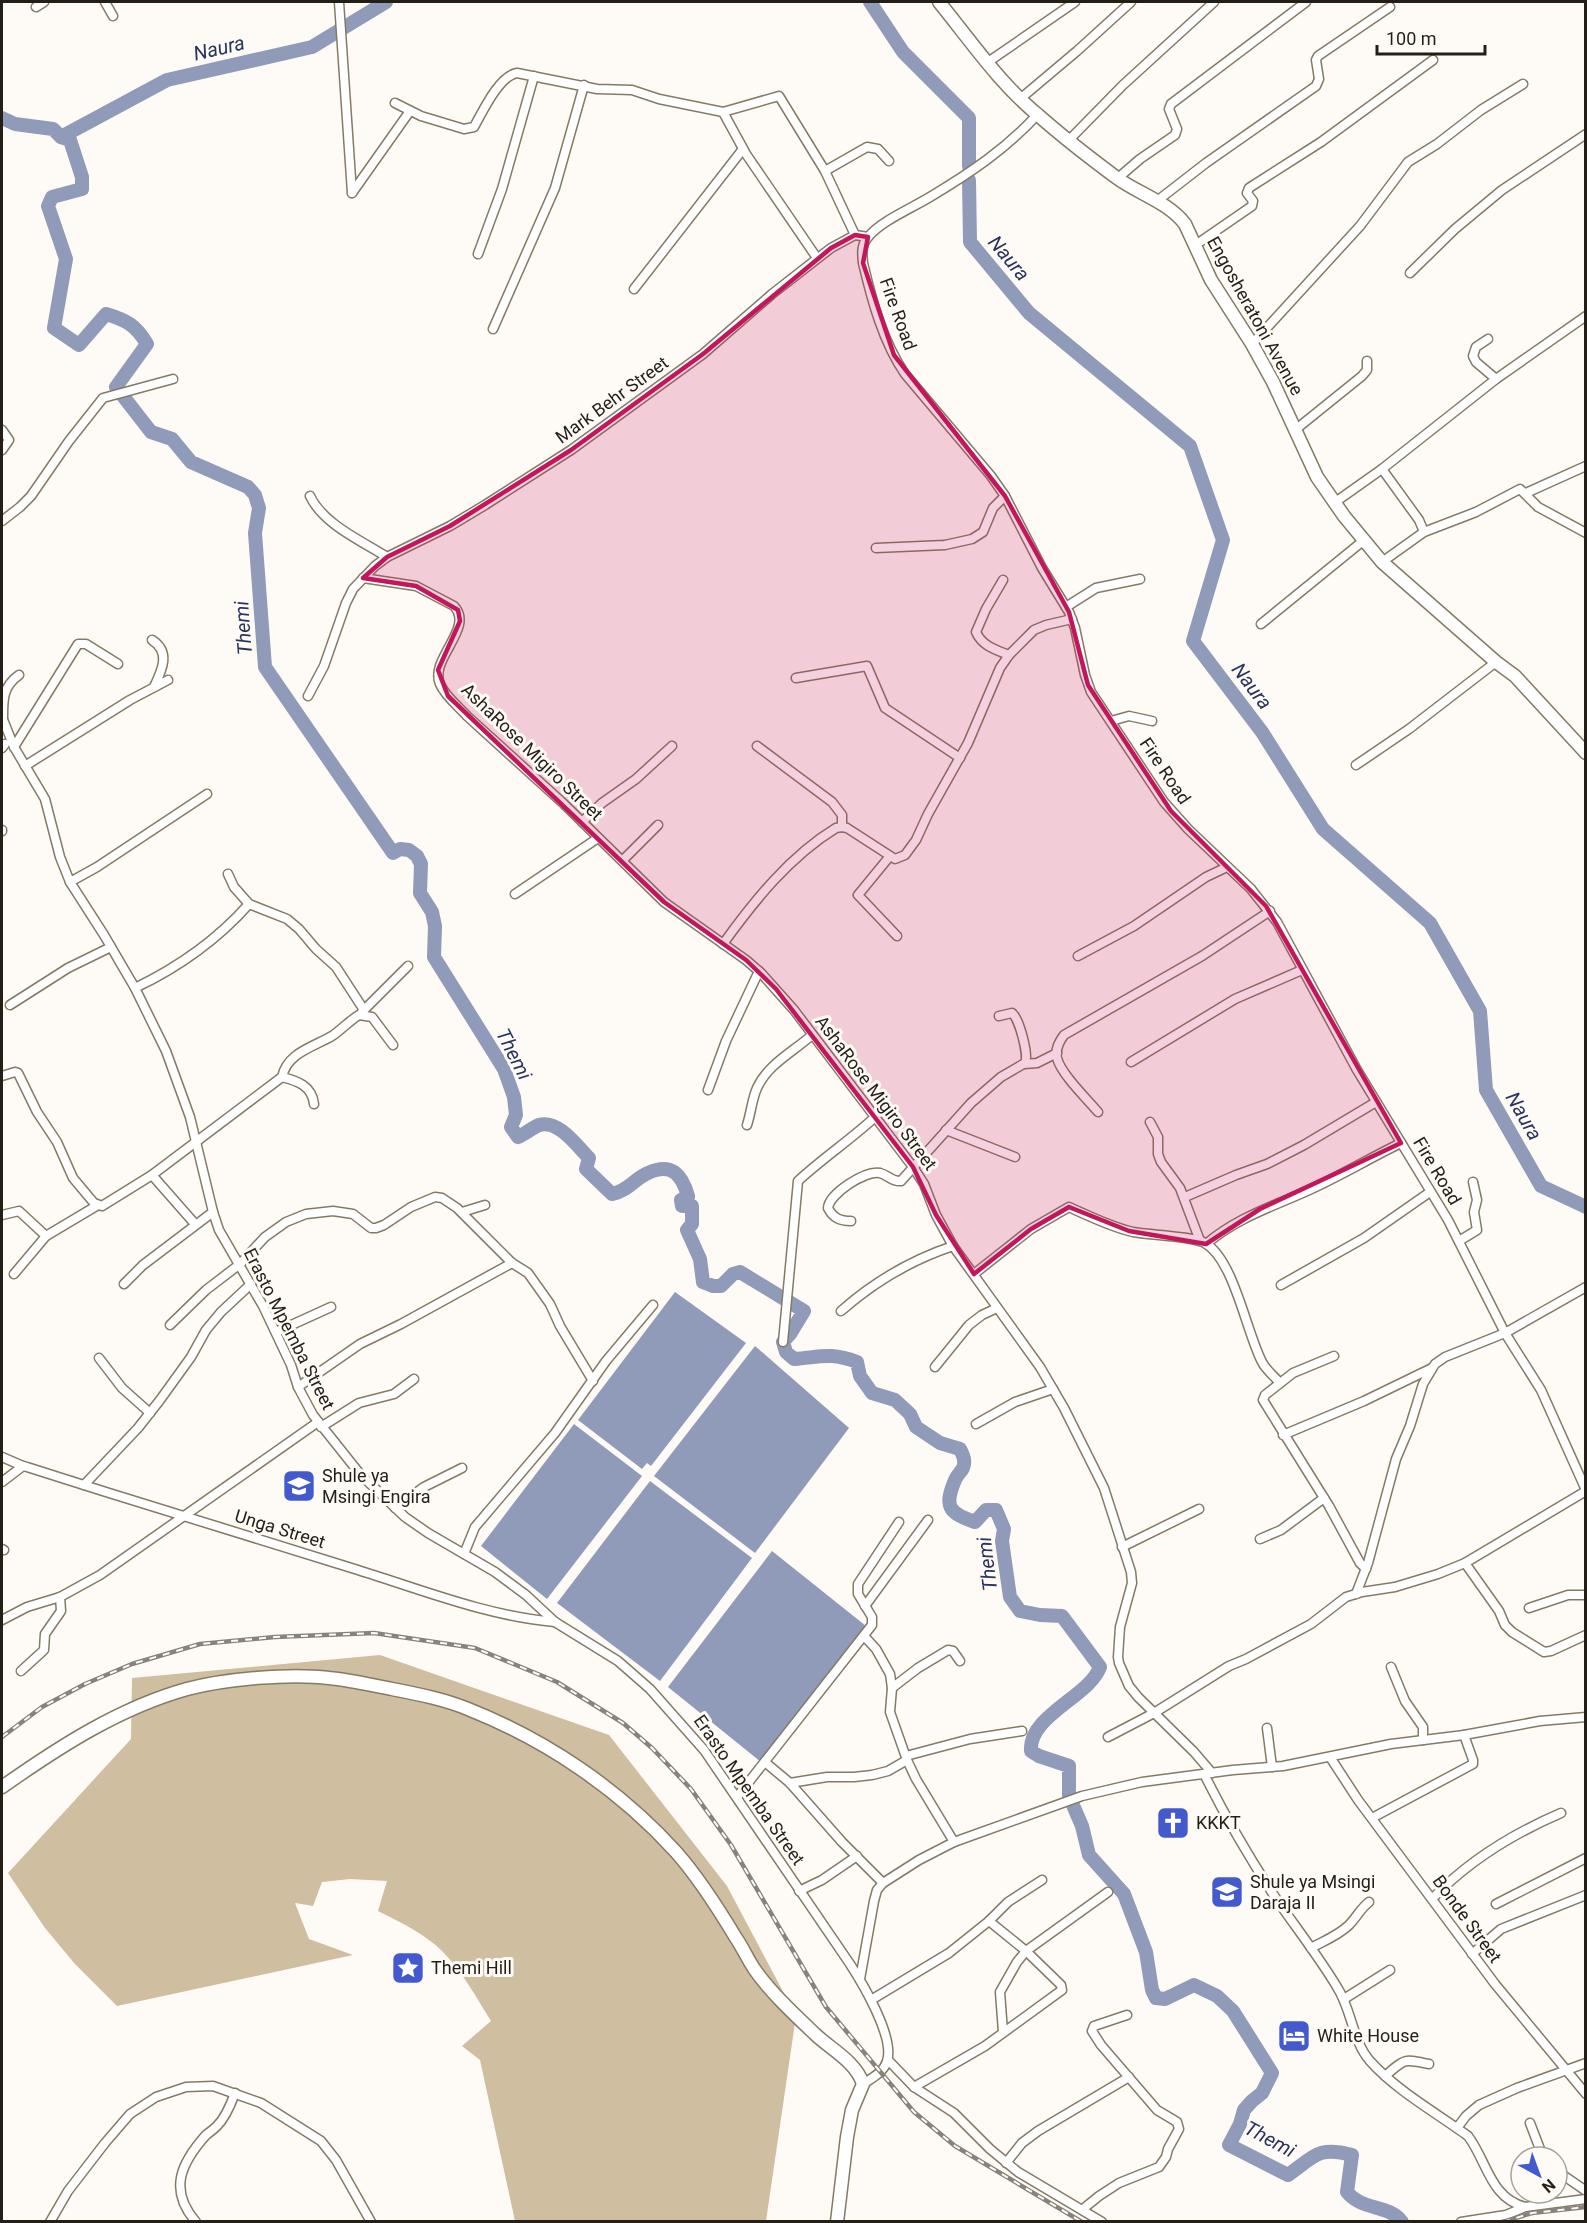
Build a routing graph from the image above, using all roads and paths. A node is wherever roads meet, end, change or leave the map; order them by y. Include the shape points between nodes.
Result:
1 (105, 2) edge
2 (339, 2) edge
3 (940, 2) edge
4 (1075, 2) edge
5 (1131, 2) edge
6 (1214, 2) edge
7 (1306, 2) edge
8 (1390, 7) dead end
9 (113, 16) dead end
10 (1433, 60) dead end
11 (988, 62) junction
12 (534, 76) junction
13 (1523, 84) dead end
14 (585, 85) junction
15 (1020, 99) junction
16 (395, 103) dead end
17 (410, 111) junction
18 (723, 112) junction
19 (1037, 115) junction
20 (1586, 134) edge
21 (1069, 140) junction
22 (743, 149) junction
23 (890, 161) dead end
24 (825, 171) junction
25 (1118, 178) junction
26 (1158, 201) junction
27 (855, 236) junction
28 (868, 237) junction
29 (1194, 246) junction
30 (478, 254) dead end
31 (817, 258) junction
32 (1410, 273) dead end
33 (634, 289) dead end
34 (1586, 316) edge
35 (493, 328) dead end
36 (1488, 339) dead end
37 (1252, 344) junction
38 (1367, 362) dead end
39 (174, 379) dead end
40 (1496, 379) junction
41 (2, 430) edge
42 (1295, 430) junction
43 (2, 450) edge
44 (1586, 466) edge
45 (1382, 469) junction
46 (1526, 493) junction
47 (310, 496) dead end
48 (1005, 496) junction
49 (1334, 503) junction
50 (2, 521) edge
51 (1424, 531) junction
52 (1586, 533) edge
53 (1363, 541) junction
54 (876, 548) dead end
55 (387, 557) junction
56 (1382, 562) junction
57 (363, 578) junction
58 (1140, 579) dead end
59 (1003, 580) dead end
60 (1066, 607) junction
61 (1072, 619) junction
62 (1261, 624) dead end
63 (152, 640) dead end
64 (1009, 655) junction
65 (1496, 662) junction
66 (118, 664) dead end
67 (19, 675) dead end
68 (796, 678) dead end
69 (168, 680) dead end
70 (154, 687) junction
71 (308, 696) dead end
72 (2, 718) edge
73 (1111, 721) junction
74 (1152, 721) dead end
75 (1583, 744) edge
76 (7, 745) edge
77 (672, 746) dead end
78 (757, 746) dead end
79 (960, 758) junction
80 (1356, 765) dead end
81 (25, 766) junction
82 (207, 794) dead end
83 (582, 822) junction
84 (658, 825) dead end
85 (842, 827) junction
86 (598, 838) junction
87 (890, 856) junction
88 (622, 860) junction
89 (1227, 867) junction
90 (228, 874) dead end
91 (70, 882) junction
92 (515, 894) dead end
93 (249, 904) junction
94 (1270, 912) junction
95 (897, 936) dead end
96 (723, 944) junction
97 (111, 946) junction
98 (1078, 956) dead end
99 (408, 966) dead end
100 (1302, 970) junction
101 (759, 971) junction
102 (135, 988) junction
103 (10, 1005) dead end
104 (361, 1012) junction
105 (999, 1016) dead end
106 (812, 1035) junction
107 (393, 1045) dead end
108 (1057, 1053) junction
109 (1131, 1062) dead end
110 (1024, 1064) junction
111 (2, 1076) edge
112 (282, 1077) junction
113 (708, 1090) dead end
114 (1376, 1102) junction
115 (314, 1104) dead end
116 (1098, 1112) dead end
117 (874, 1118) junction
118 (1150, 1122) dead end
119 (747, 1125) dead end
120 (946, 1130) junction
121 (195, 1141) junction
122 (1401, 1143) junction
123 (1015, 1158) dead end
124 (914, 1167) junction
125 (152, 1175) junction
126 (1473, 1182) dead end
127 (1430, 1192) junction
128 (1185, 1197) junction
129 (98, 1205) junction
130 (485, 1205) dead end
131 (213, 1212) junction
132 (462, 1212) junction
133 (2, 1215) edge
134 (851, 1221) dead end
135 (195, 1224) junction
136 (46, 1236) junction
137 (1459, 1241) junction
138 (1203, 1242) junction
139 (953, 1246) junction
140 (512, 1263) junction
141 (240, 1264) junction
142 (14, 1274) dead end
143 (974, 1274) junction
144 (124, 1284) dead end
145 (251, 1284) junction
146 (1281, 1285) dead end
147 (1586, 1287) edge
148 (653, 1305) dead end
149 (331, 1307) dead end
150 (997, 1308) junction
151 (841, 1311) dead end
152 (170, 1325) dead end
153 (276, 1332) junction
154 (1505, 1333) junction
155 (783, 1342) dead end
156 (1334, 1356) dead end
157 (99, 1358) dead end
158 (935, 1367) dead end
159 (1433, 1368) junction
160 (414, 1379) dead end
161 (593, 1381) junction
162 (1280, 1383) junction
163 (298, 1386) junction
164 (1053, 1389) junction
165 (150, 1413) junction
166 (976, 1424) dead end
167 (320, 1425) junction
168 (1283, 1435) junction
169 (2, 1457) edge
170 (23, 1466) junction
171 (462, 1468) dead end
172 (2, 1482) edge
173 (84, 1485) junction
174 (1586, 1490) edge
175 (1324, 1498) junction
176 (395, 1508) junction
177 (1199, 1509) dead end
178 (186, 1517) junction
179 (928, 1520) dead end
180 (899, 1522) dead end
181 (1260, 1539) dead end
182 (1122, 1547) junction
183 (464, 1554) junction
184 (1465, 1563) junction
185 (1366, 1569) junction
186 (1356, 1594) junction
187 (1586, 1595) edge
188 (60, 1597) junction
189 (866, 1606) junction
190 (1529, 1608) dead end
191 (2, 1620) edge
192 (555, 1622) junction
193 (1586, 1635) edge
194 (864, 1636) junction
195 (960, 1662) dead end
196 (1391, 1667) dead end
197 (21, 1671) dead end
198 (892, 1688) junction
199 (1154, 1713) junction
200 (1586, 1717) edge
201 (1267, 1728) dead end
202 (1022, 1731) dead end
203 (1464, 1735) junction
204 (1108, 1737) dead end
205 (1423, 1740) junction
206 (1330, 1757) junction
207 (907, 1758) junction
208 (766, 1763) junction
209 (1272, 1767) junction
210 (1208, 1773) junction
211 (790, 1783) junction
212 (2, 1787) edge
213 (737, 1797) junction
214 (1561, 1812) dead end
215 (1372, 1818) junction
216 (954, 1842) junction
217 (857, 1856) junction
218 (1586, 1858) edge
219 (1042, 1880) dead end
220 (883, 1882) junction
221 (799, 1891) junction
222 (1108, 1892) dead end
223 (1586, 1894) edge
224 (1432, 1899) junction
225 (1369, 1902) dead end
226 (1496, 1904) dead end
227 (988, 1922) junction
228 (1311, 1948) junction
229 (1026, 1951) junction
230 (1472, 1954) junction
231 (1390, 1970) dead end
232 (860, 1979) junction
233 (1344, 1999) junction
234 (871, 2000) junction
235 (1127, 2015) dead end
236 (1003, 2032) junction
237 (888, 2060) junction
238 (1586, 2063) edge
239 (1429, 2064) dead end
240 (1564, 2070) junction
241 (1385, 2076) junction
242 (1129, 2077) junction
243 (863, 2084) junction
244 (914, 2087) junction
245 (235, 2093) junction
246 (1586, 2094) edge
247 (1530, 2123) dead end
248 (1457, 2128) junction
249 (1538, 2145) edge
250 (1006, 2163) junction
251 (1569, 2179) edge
252 (1586, 2191) edge
253 (1586, 2199) edge
254 (1525, 2207) junction
255 (1083, 2209) junction
256 (1499, 2219) edge
257 (50, 2222) edge
258 (196, 2222) edge
259 (370, 2222) edge
260 (837, 2222) edge
261 (1102, 2222) edge
262 (1461, 2222) edge

1 - 9 street
2 - 17 street via 352,193
3 - 11 street, Engosheratoni Avenue
4 - 11 street
5 - 15 street
6 - 21 street
7 - 25 street via 1172,104 1169,109 1177,132
8 - 26 street via 1318,56 1316,86
10 - 29 street via 1321,142 1251,187 1247,193 1252,206
11 - 15 street, Engosheratoni Avenue
12 - 14 street
12 - 17 street via 517,73 506,78 470,129
12 - 30 street via 502,189
13 - 37 street via 1408,162 1360,226
14 - 18 street via 632,90
14 - 35 street via 555,188
15 - 19 street, Engosheratoni Avenue
16 - 17 street
18 - 22 street
18 - 24 street via 779,96
19 - 21 street, Engosheratoni Avenue
19 - 28 street via 980,166
20 - 32 street via 1502,190
21 - 25 street, Engosheratoni Avenue
22 - 31 street
22 - 33 street
23 - 24 street via 878,149 867,147
24 - 27 street
25 - 26 street, Engosheratoni Avenue
26 - 29 street, Engosheratoni Avenue via 1185,224
27 - 28 street
27 - 31 street, Mark Behr Street
28 - 48 street, Fire Road via 862,248 863,263 894,355 912,383
29 - 37 street, Engosheratoni Avenue
31 - 55 street, Mark Behr Street via 703,354 571,450 450,526
34 - 40 street
36 - 40 street via 1476,347 1473,356
37 - 42 street, Engosheratoni Avenue
38 - 42 street via 1362,376
39 - 50 street via 103,398 31,496
40 - 45 street
41 - 43 street via 9,440
42 - 49 street, Engosheratoni Avenue
44 - 46 street
45 - 49 street
45 - 51 street
46 - 51 street via 1517,489 1476,512
46 - 52 street via 1538,507
47 - 55 street via 330,520
48 - 54 street via 993,508 983,531 972,538 945,545
48 - 60 street, Fire Road
49 - 53 street, Engosheratoni Avenue
51 - 56 street
53 - 56 street, Engosheratoni Avenue
53 - 62 street
55 - 57 street, Mark Behr Street
56 - 65 street, Engosheratoni Avenue
57 - 71 street, Mark Behr Street via 346,603 324,666
57 - 83 street, AshaRose Migiro Street via 416,586 449,601 458,610 460,621 438,670 439,682 467,716
58 - 60 street via 1096,588
59 - 64 street via 976,632 980,640
60 - 61 street, Fire Road
61 - 64 street via 1034,630
61 - 73 street, Fire Road via 1088,685
63 - 70 street via 164,652
64 - 79 street
65 - 75 street, Engosheratoni Avenue
65 - 80 street
66 - 76 street via 86,644 78,644
67 - 72 street via 6,687
68 - 79 street via 867,666 885,708
69 - 70 street
70 - 81 street
72 - 76 street, Erasto Mpemba Street
73 - 74 street via 1129,716
73 - 89 street, Fire Road via 1171,811
76 - 81 street, Erasto Mpemba Street
77 - 83 street
78 - 85 street via 832,802 842,815
79 - 87 street via 910,849 899,859
81 - 91 street, Erasto Mpemba Street via 48,808
82 - 91 street
83 - 86 street, AshaRose Migiro Street
84 - 88 street
85 - 87 street
85 - 96 street via 824,835 787,868 750,907
86 - 88 street, AshaRose Migiro Street
86 - 92 street
87 - 95 street via 858,895
88 - 96 street, AshaRose Migiro Street via 664,902
89 - 94 street, Fire Road
89 - 98 street
90 - 93 street
91 - 97 street, Erasto Mpemba Street
93 - 102 street via 225,930 194,954
93 - 104 street via 287,919 299,929 336,967
94 - 100 street, Fire Road
94 - 108 street via 1064,1035
96 - 101 street, AshaRose Migiro Street
97 - 102 street, Erasto Mpemba Street
97 - 103 street
99 - 104 street
100 - 109 street via 1235,999
100 - 114 street, Fire Road
101 - 106 street, AshaRose Migiro Street
101 - 113 street
102 - 121 street, Erasto Mpemba Street via 177,1080
104 - 107 street via 372,1017
104 - 112 street via 334,1035 291,1059
105 - 110 street via 1012,1013 1017,1018 1028,1056
106 - 117 street, AshaRose Migiro Street
106 - 119 street via 761,1079
108 - 110 street via 1037,1063
108 - 116 street via 1061,1066
110 - 120 street via 988,1088
111 - 129 street via 18,1073 73,1178
112 - 115 street via 307,1088
112 - 121 street
114 - 122 street, Fire Road
114 - 128 street via 1267,1164
117 - 124 street, AshaRose Migiro Street
117 - 155 street via 798,1181
118 - 128 street via 1158,1137 1161,1162
120 - 123 street
120 - 124 street
121 - 125 street
121 - 131 street, Erasto Mpemba Street
122 - 127 street, Fire Road
122 - 138 street via 1310,1190 1260,1209
124 - 134 street via 897,1182 880,1173 864,1176 830,1200 831,1214
124 - 139 street, AshaRose Migiro Street
125 - 129 street via 110,1202
125 - 135 street
126 - 137 street via 1477,1230
127 - 137 street, Fire Road
127 - 146 street via 1364,1238
128 - 138 street
129 - 136 street
130 - 132 street
131 - 135 street
131 - 141 street, Erasto Mpemba Street via 222,1236
132 - 140 street
132 - 141 street via 435,1197 376,1228 352,1214 306,1214 275,1229
133 - 136 street via 19,1211
135 - 144 street
136 - 142 street
137 - 154 street, Fire Road
138 - 143 street via 1129,1231 1069,1207 1031,1229
138 - 162 street via 1222,1260 1263,1364
139 - 143 street, AshaRose Migiro Street
139 - 151 street via 901,1267
140 - 161 street via 528,1274 544,1294
140 - 163 street via 360,1344
141 - 145 street, Erasto Mpemba Street
141 - 152 street
143 - 150 street, AshaRose Migiro Street
145 - 153 street, Erasto Mpemba Street
145 - 165 street via 220,1312
147 - 154 street
148 - 161 street
149 - 153 street
150 - 158 street via 969,1325
150 - 164 street, AshaRose Migiro Street
153 - 163 street, Erasto Mpemba Street
154 - 159 street via 1445,1357
154 - 174 street, Fire Road via 1541,1390
156 - 162 street via 1293,1373
157 - 165 street
159 - 168 street
159 - 185 street via 1396,1459
160 - 167 street via 394,1394 359,1403
161 - 183 street via 475,1527
162 - 168 street via 1263,1400
163 - 167 street, Erasto Mpemba Street
164 - 166 street via 1015,1402
164 - 182 street, AshaRose Migiro Street via 1104,1488
165 - 173 street
167 - 176 street, Erasto Mpemba Street via 360,1474
167 - 178 street
168 - 175 street
169 - 170 street, Unga Street
170 - 172 street
170 - 173 street, Unga Street
171 - 176 street via 424,1487
173 - 178 street, Unga Street
174 - 184 street
175 - 181 street via 1281,1530
175 - 185 street
176 - 183 street, Erasto Mpemba Street via 415,1525
177 - 182 street
178 - 188 street
178 - 192 street, Unga Street via 443,1598
179 - 189 street
180 - 189 street via 858,1584 858,1594
182 - 199 street, AshaRose Migiro Street via 1132,1583 1120,1627 1118,1657 1129,1686
183 - 192 street, Erasto Mpemba Street via 515,1586
184 - 186 street via 1395,1587
184 - 193 street via 1505,1625 1544,1652
185 - 186 street
186 - 199 street via 1346,1597 1311,1624 1229,1666
187 - 190 street via 1568,1595
188 - 191 street
188 - 197 street via 61,1611 45,1634 44,1650
189 - 194 street via 873,1621
192 - 213 street, Erasto Mpemba Street via 641,1680 704,1750
194 - 198 street via 883,1661
194 - 208 street
195 - 198 street via 948,1650
196 - 205 street via 1405,1701 1423,1727
198 - 207 street via 890,1712
199 - 204 street
199 - 210 street, AshaRose Migiro Street
200 - 203 street via 1530,1722
201 - 209 street
202 - 207 street via 970,1739
203 - 205 street
203 - 215 street via 1473,1764
205 - 206 street
206 - 209 street
206 - 215 street, Bonde Street
207 - 211 street via 888,1771
207 - 216 street
208 - 211 street
208 - 213 street
209 - 210 street
210 - 216 street via 1082,1796
210 - 228 street, AshaRose Migiro Street via 1236,1834
211 - 217 street
212 - 243 street via 53,1750 123,1712 187,1689 265,1678 327,1677 414,1693 467,1708 570,1762 604,1786 674,1850 716,1904 754,1968 795,2015 847,2060
213 - 221 street, Erasto Mpemba Street
214 - 224 street via 1479,1857
215 - 224 street, Bonde Street
216 - 220 street
217 - 220 street
217 - 221 street
218 - 226 street
219 - 227 street via 1014,1897
220 - 232 street via 871,1912
221 - 232 street, Erasto Mpemba Street
222 - 229 street
223 - 230 street via 1501,1929
224 - 230 street, Bonde Street
225 - 228 street via 1342,1931
227 - 229 street
227 - 234 street via 932,1964
228 - 233 street, AshaRose Migiro Street
229 - 236 street via 1000,1992
229 - 236 street via 1062,1990
230 - 240 street, Bonde Street
231 - 233 street
232 - 234 street, Erasto Mpemba Street
233 - 241 street, AshaRose Migiro Street via 1360,2047
234 - 237 street, Erasto Mpemba Street via 888,2046
235 - 242 street via 1094,2026 1092,2031
236 - 244 street
237 - 243 street via 879,2073
237 - 244 street
238 - 240 street
239 - 241 street via 1409,2059
240 - 246 street, Bonde Street
240 - 248 street via 1479,2105
241 - 248 street, AshaRose Migiro Street
242 - 250 street via 1030,2137
242 - 255 street via 1157,2110 1178,2121 1179,2129 1159,2167 1119,2183
243 - 260 street via 848,2128
244 - 250 street via 954,2114
245 - 257 street via 213,2086 186,2087 156,2097 130,2114 68,2191
245 - 258 street via 218,2126 191,2155 178,2183 180,2198
245 - 259 street via 261,2103 321,2141
247 - 249 street
248 - 254 street, AshaRose Migiro Street via 1472,2142 1496,2188
250 - 255 street
251 - 252 street
253 - 254 street
254 - 256 street
255 - 261 street
256 - 262 street

